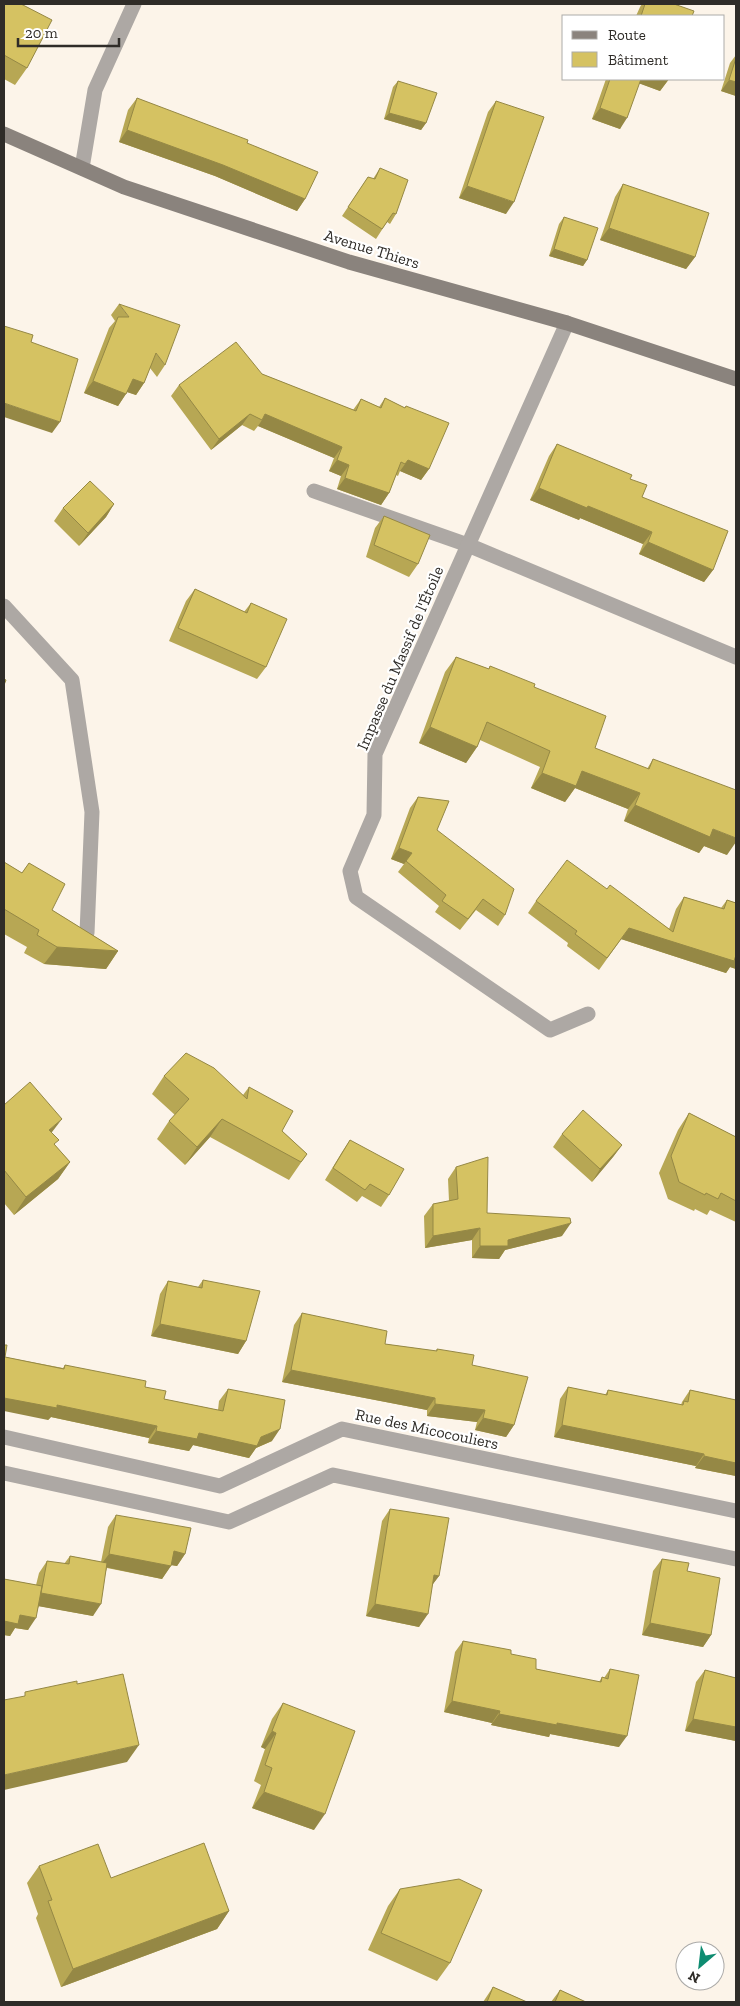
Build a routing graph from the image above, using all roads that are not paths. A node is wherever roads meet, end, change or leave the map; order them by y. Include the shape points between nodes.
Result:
1 (134, 4) edge
2 (4, 134) edge
3 (82, 168) junction
4 (567, 323) junction
5 (736, 380) edge
6 (314, 491) dead end
7 (468, 545) junction
8 (4, 606) edge
9 (736, 657) edge
10 (88, 933) edge
11 (588, 1014) dead end
12 (4, 1438) edge
13 (4, 1473) edge
14 (736, 1511) edge
15 (736, 1559) edge

1 - 3 street via 95,90
2 - 3 main road, Avenue Thiers
3 - 4 main road, Avenue Thiers via 124,187 349,262
4 - 5 main road, Avenue Thiers
4 - 7 street, Impasse du Massif de l'Étoile
6 - 7 street
7 - 9 street
7 - 11 street, Impasse du Massif de l'Étoile via 374,754 374,815 350,871 356,897 550,1030
8 - 10 street via 72,680 92,812
12 - 14 street, Rue des Micocouliers via 220,1486 342,1429
13 - 15 street via 229,1522 333,1475

